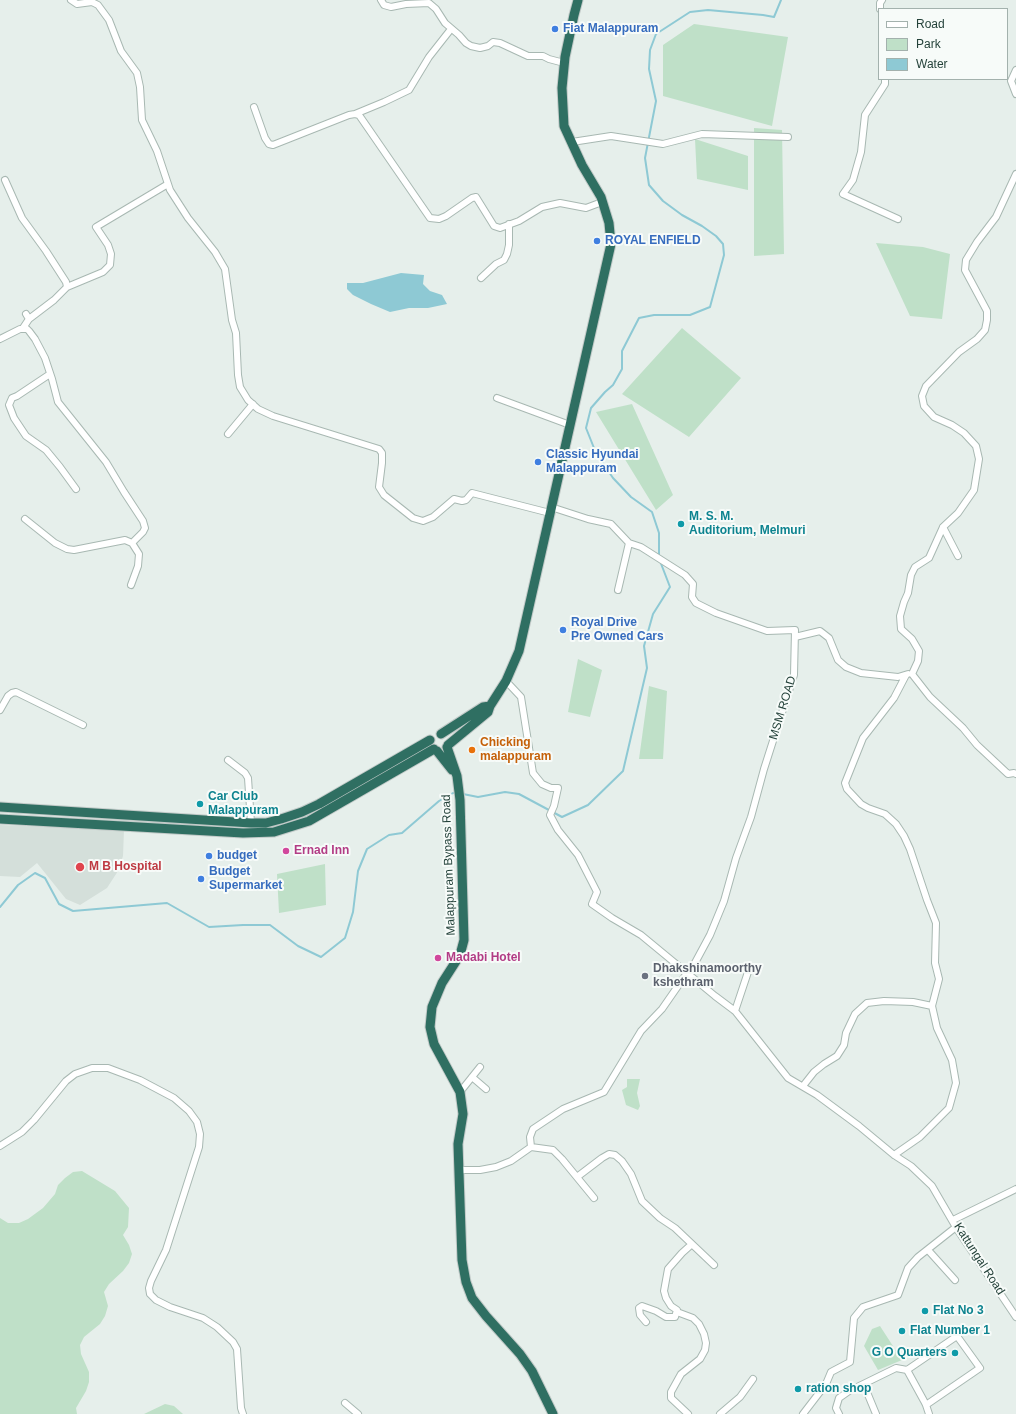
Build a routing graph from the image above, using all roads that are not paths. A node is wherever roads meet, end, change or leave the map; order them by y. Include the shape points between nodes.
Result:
1 (71, 0) edge
2 (382, 0) edge
3 (578, 0) edge
4 (451, 29) junction
5 (564, 63) junction
6 (1016, 70) edge
7 (885, 80) edge
8 (1016, 94) edge
9 (254, 107) dead end
10 (355, 114) junction
11 (788, 137) dead end
12 (572, 142) junction
13 (1016, 174) edge
14 (5, 180) dead end
15 (168, 184) junction
16 (602, 202) junction
17 (898, 219) dead end
18 (509, 224) junction
19 (481, 278) dead end
20 (67, 287) junction
21 (23, 328) junction
22 (0, 339) edge
23 (50, 374) junction
24 (497, 398) dead end
25 (253, 404) junction
26 (570, 425) junction
27 (228, 434) dead end
28 (76, 489) dead end
29 (551, 510) junction
30 (25, 519) dead end
31 (943, 527) junction
32 (132, 543) junction
33 (629, 543) junction
34 (958, 556) dead end
35 (131, 585) dead end
36 (618, 590) dead end
37 (795, 637) junction
38 (909, 674) junction
39 (506, 682) junction
40 (490, 706) junction
41 (0, 708) edge
42 (83, 725) dead end
43 (441, 734) junction
44 (430, 740) junction
45 (447, 746) junction
46 (435, 750) junction
47 (228, 760) dead end
48 (1016, 774) edge
49 (457, 776) junction
50 (0, 807) edge
51 (39, 809) junction
52 (0, 819) edge
53 (38, 821) junction
54 (251, 823) junction
55 (748, 972) dead end
56 (688, 974) junction
57 (932, 1006) junction
58 (736, 1011) junction
59 (480, 1067) dead end
60 (472, 1077) junction
61 (803, 1086) junction
62 (486, 1089) dead end
63 (460, 1092) junction
64 (0, 1146) edge
65 (531, 1147) junction
66 (894, 1155) junction
67 (460, 1170) junction
68 (577, 1177) junction
69 (1016, 1189) edge
70 (594, 1198) dead end
71 (953, 1220) junction
72 (956, 1227) junction
73 (692, 1244) junction
74 (928, 1250) junction
75 (714, 1265) dead end
76 (955, 1280) dead end
77 (677, 1312) junction
78 (1016, 1317) edge
79 (646, 1322) dead end
80 (907, 1370) junction
81 (752, 1379) dead end
82 (864, 1385) junction
83 (345, 1403) dead end
84 (926, 1405) junction
85 (243, 1414) edge
86 (358, 1414) edge
87 (553, 1414) edge
88 (688, 1414) edge
89 (720, 1414) edge
90 (803, 1414) edge
91 (839, 1414) edge
92 (876, 1414) edge
93 (929, 1414) edge

1 - 15 street via 77,4 92,2 98,6 109,20 121,52 137,73 142,120 157,151
2 - 4 street via 384,5 391,7 429,3
3 - 5 highway
4 - 5 street via 471,46 480,48 493,42 500,43 528,56 543,56
4 - 10 street via 408,90
5 - 12 highway via 564,126
6 - 8 street via 1011,81
7 - 17 street via 865,115 861,152 853,180 843,194
9 - 10 street via 265,138 270,144
10 - 18 street via 359,115 430,218 439,219 446,216 476,197 494,226 500,228
11 - 12 street via 702,134 663,144 611,136
12 - 16 highway
13 - 31 street via 996,216 966,260 964,270 987,311 985,330 926,386 922,396 924,406 934,417 964,433 976,446 979,459 974,490 958,513
14 - 20 street via 22,218 46,251
15 - 20 street via 96,227 108,245 111,254 110,265 103,272
15 - 25 street via 188,218 225,269 236,333 240,387
16 - 18 street via 586,208 560,203 542,207
16 - 26 highway via 609,223 611,244
18 - 19 street via 509,245 504,260
20 - 21 street via 54,300 27,316
21 - 22 street
21 - 23 street via 35,339
23 - 28 street via 12,398 9,405 26,436 46,450
23 - 32 street via 58,402 106,462 143,520 145,528
24 - 26 street
25 - 27 street
25 - 29 street via 273,416 379,449 382,453 380,487 384,495 413,518 423,522 454,499 466,500 472,493
26 - 29 highway
29 - 33 street via 611,524
29 - 39 highway via 519,651
30 - 32 street via 55,543 67,549 74,550 125,540
31 - 34 street
31 - 38 street via 929,558 915,567 911,575 900,616 901,629 912,638 919,651 918,661
32 - 35 street via 139,554 138,566
33 - 36 street
33 - 37 street via 641,547 685,575 694,584 692,597 696,603 767,631 795,630
37 - 38 street via 820,631 828,638 838,660 846,667 861,673 898,676
37 - 56 street, MSM ROAD via 794,675 751,817 724,901 710,935
38 - 48 street via 1008,774
38 - 57 street via 863,738 844,783 861,804 885,814 896,824 910,849 936,923 935,963 939,979
39 - 40 highway
39 - 56 street via 521,697 533,773 542,784 558,788 550,815 558,830 578,855 597,892 592,904 642,935
40 - 43 highway via 483,706
40 - 45 highway via 488,712
41 - 42 street via 8,696 16,692
43 - 44 highway via 434,735
43 - 45 highway via 446,738
44 - 46 highway via 431,747
44 - 54 highway via 302,812 266,823
45 - 46 highway via 443,750
45 - 49 highway, Malappuram Bypass Road
46 - 49 highway
46 - 53 highway via 309,821 274,832 229,832
47 - 54 street via 245,772 248,778
49 - 63 highway, Malappuram Bypass Road via 464,940 460,955 442,983 432,1007 430,1027 434,1044
50 - 51 highway
51 - 53 highway
51 - 54 highway
52 - 53 highway
55 - 58 street
56 - 58 street
56 - 65 street, MSM ROAD via 662,1009 641,1031 604,1092 563,1108 533,1129 530,1137
57 - 61 street via 914,1002 866,1003 855,1014 846,1033 844,1045 837,1056 814,1072
57 - 66 street via 936,1028 952,1060 956,1083 949,1108 920,1138
58 - 61 street via 788,1078
59 - 60 street
60 - 62 street
60 - 63 street
61 - 66 street
63 - 67 highway, Malappuram Bypass Road via 463,1114 458,1144
64 - 85 street via 22,1132 74,1074 92,1068 108,1068 140,1080 174,1098 189,1111 197,1122 200,1134 199,1147 166,1250 151,1280 150,1294 170,1307 203,1318 233,1342 237,1349
65 - 67 street via 511,1161 496,1167
65 - 68 street via 552,1150
66 - 71 street via 911,1166 932,1186
67 - 87 highway, Malappuram Bypass Road via 462,1260 472,1298 532,1371
68 - 70 street
68 - 73 street via 608,1154 615,1155 631,1174 642,1201
69 - 71 street, Kattungal Road
71 - 72 street, Kattungal Road
72 - 74 street
72 - 78 street, Kattungal Road
73 - 75 street
73 - 77 street via 668,1269 664,1291
74 - 76 street
74 - 90 street via 908,1268 898,1295 863,1307 854,1318 850,1362 831,1372 826,1384
77 - 79 street via 675,1317 666,1317 642,1306 639,1308 640,1315
77 - 88 street via 693,1318 699,1324 706,1343 700,1359 681,1374 670,1392 671,1398
80 - 82 street via 896,1368
80 - 84 street
80 - 84 street via 957,1336 980,1368
81 - 89 street via 740,1397
82 - 91 street via 839,1398 836,1408
82 - 92 street
83 - 86 street
84 - 93 street

